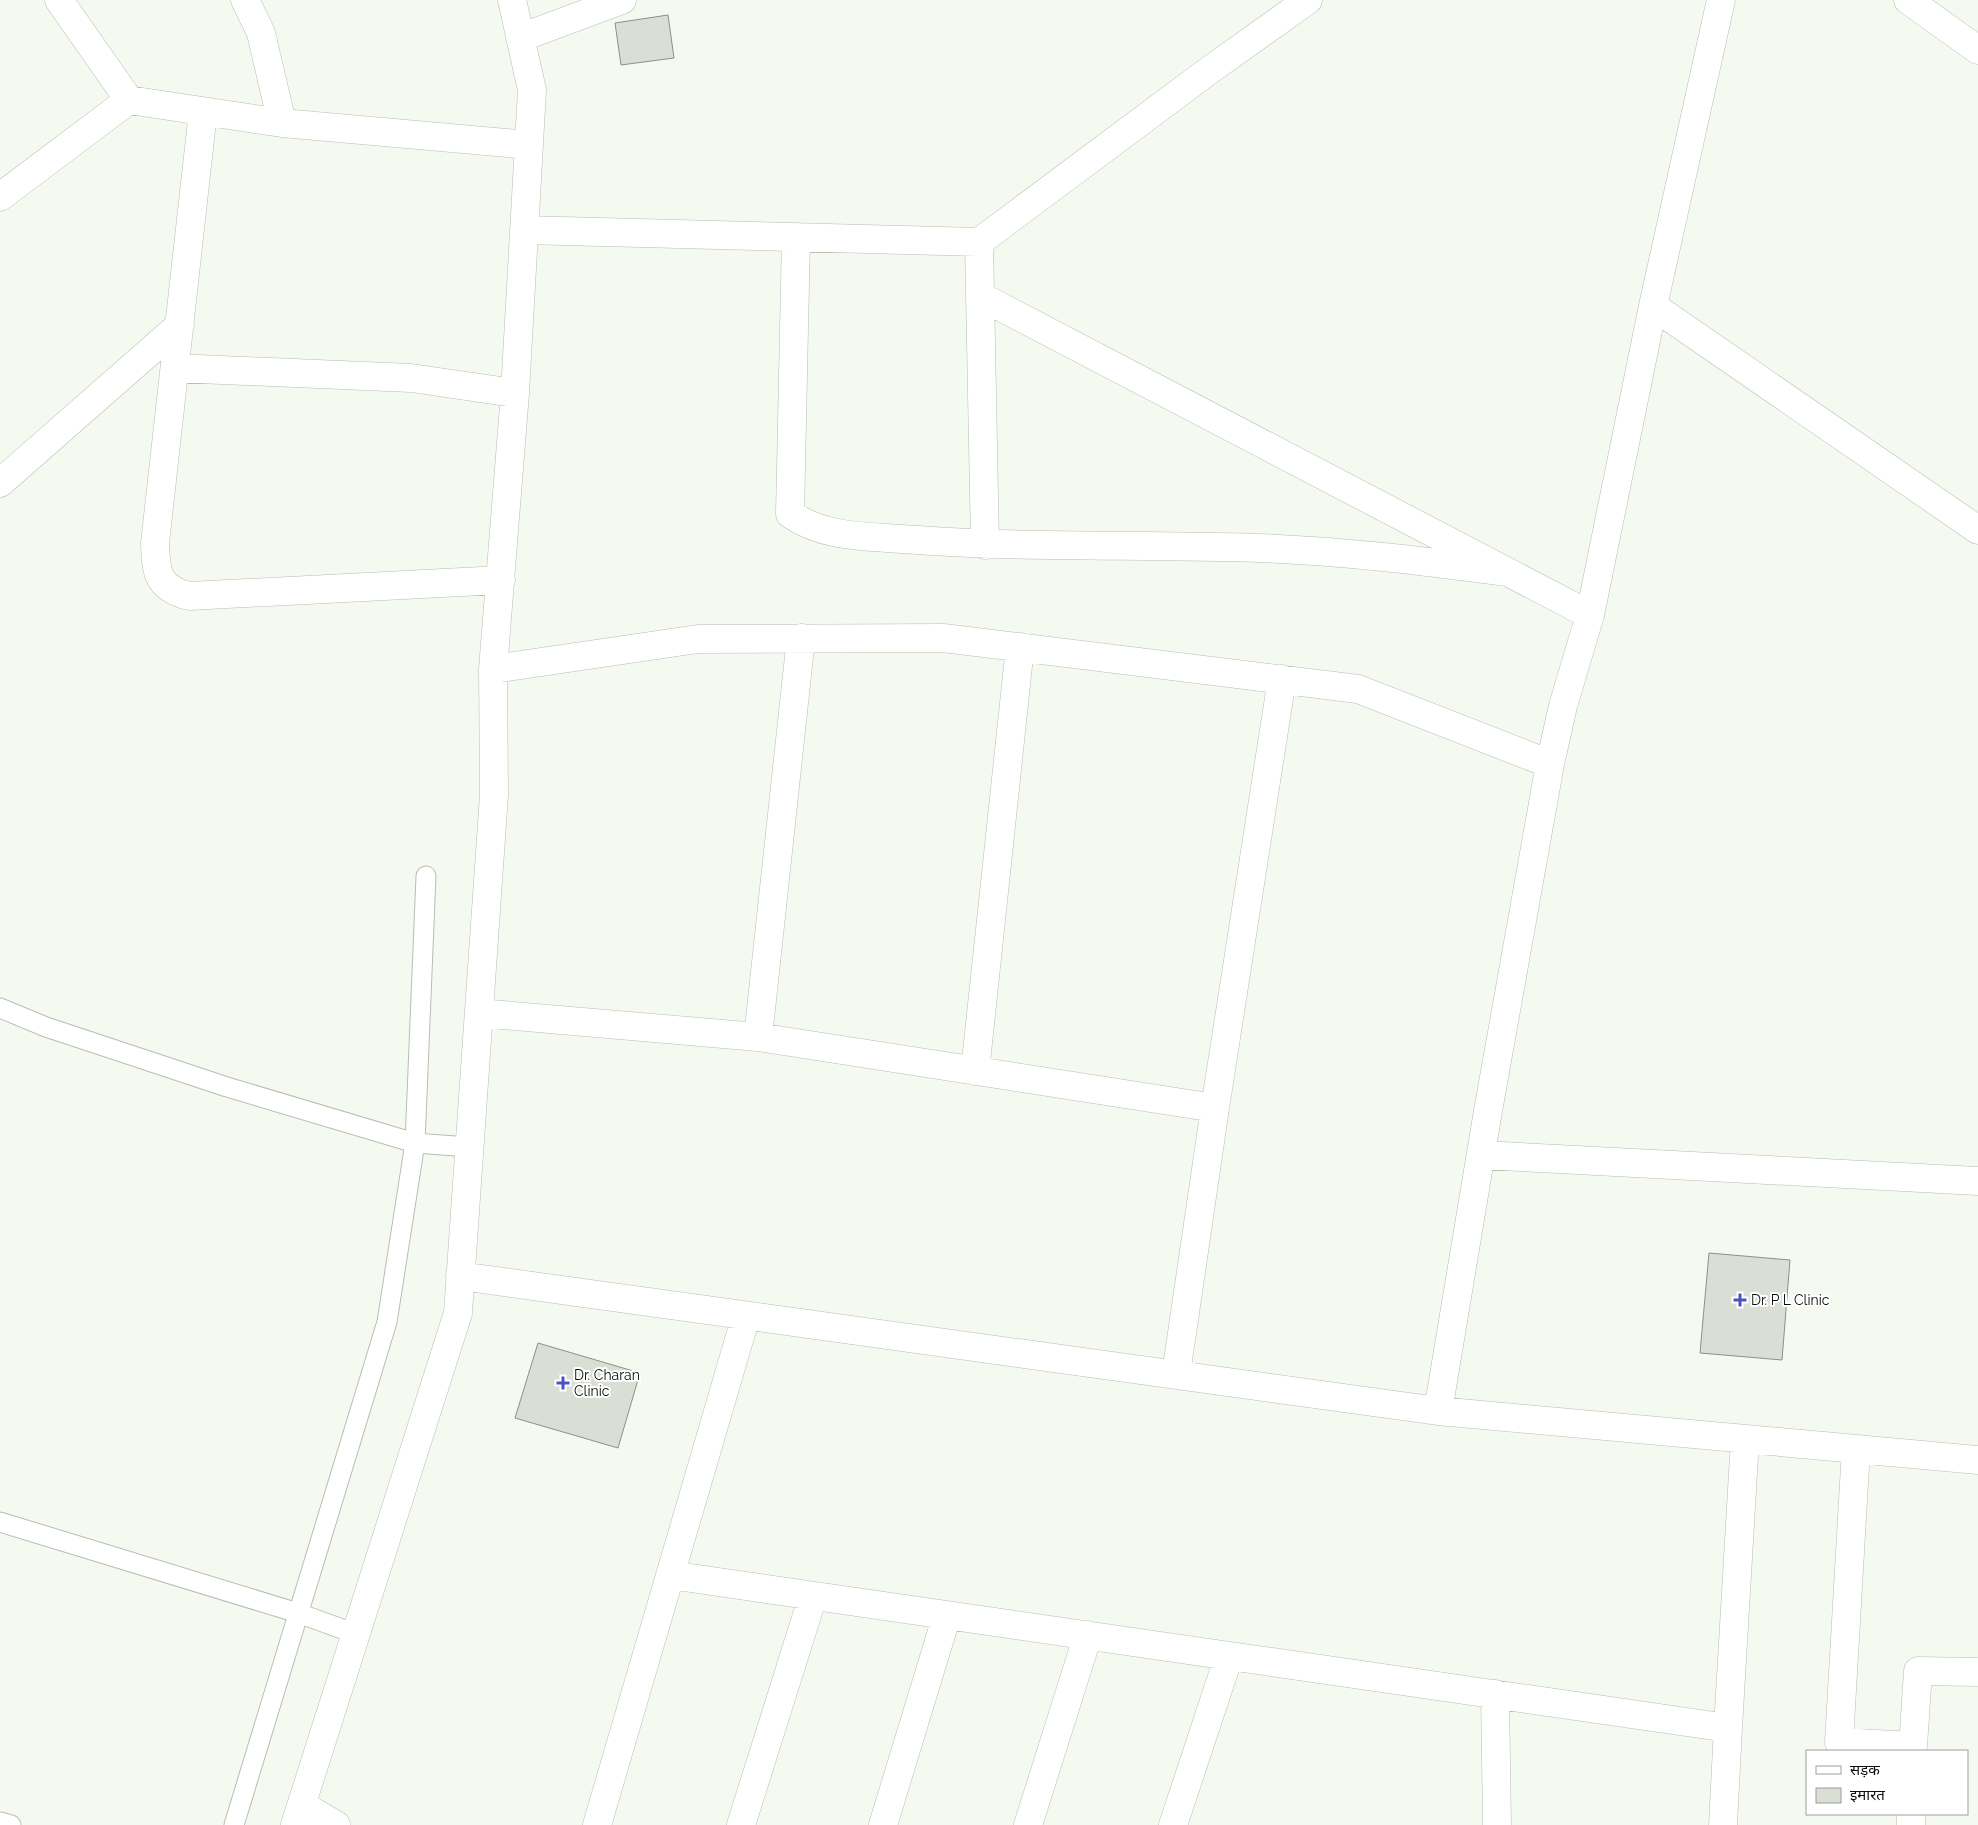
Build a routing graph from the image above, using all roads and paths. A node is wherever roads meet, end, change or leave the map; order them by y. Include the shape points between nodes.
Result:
1 (59, 0) edge
2 (245, 0) edge
3 (512, 0) edge
4 (622, 0) edge
5 (1308, 0) edge
6 (1721, 0) edge
7 (1908, 0) edge
8 (520, 38) junction
9 (1978, 50) edge
10 (129, 100) junction
11 (203, 112) junction
12 (282, 123) junction
13 (529, 145) junction
14 (0, 196) edge
15 (524, 230) junction
16 (796, 237) junction
17 (979, 242) junction
18 (980, 296) junction
19 (1653, 306) junction
20 (180, 325) junction
21 (175, 368) junction
22 (515, 393) junction
23 (0, 483) edge
24 (1978, 530) edge
25 (985, 545) junction
26 (1507, 572) junction
27 (501, 580) junction
28 (1590, 615) junction
29 (801, 638) junction
30 (1020, 647) junction
31 (494, 669) junction
32 (1282, 679) junction
33 (1550, 764) junction
34 (426, 876) dead end
35 (0, 1008) edge
36 (479, 1013) junction
37 (758, 1037) junction
38 (976, 1071) junction
39 (1215, 1108) junction
40 (415, 1143) junction
41 (469, 1147) junction
42 (1481, 1155) junction
43 (1978, 1181) edge
44 (460, 1276) junction
45 (746, 1316) junction
46 (1176, 1374) junction
47 (1438, 1412) junction
48 (1745, 1439) junction
49 (1856, 1449) junction
50 (1978, 1460) edge
51 (0, 1522) edge
52 (670, 1575) junction
53 (813, 1596) junction
54 (298, 1613) junction
55 (947, 1615) junction
56 (356, 1634) junction
57 (1088, 1635) junction
58 (1229, 1656) junction
59 (1978, 1672) edge
60 (1495, 1694) junction
61 (1728, 1728) junction
62 (1913, 1749) edge
63 (299, 1815) edge
64 (0, 1822) edge
65 (11, 1825) edge
66 (234, 1825) edge
67 (336, 1825) edge
68 (597, 1825) edge
69 (741, 1825) edge
70 (883, 1825) edge
71 (1028, 1825) edge
72 (1173, 1825) edge
73 (1497, 1825) edge
74 (1723, 1825) edge

1 - 10 street
2 - 12 street via 261,33
3 - 8 street
4 - 8 street
5 - 17 street
6 - 19 street
7 - 9 street
8 - 13 street via 532,90
10 - 11 street
10 - 14 street
11 - 12 street
11 - 20 street
12 - 13 street
13 - 15 street
15 - 16 street
15 - 22 street
16 - 17 street
16 - 25 street via 790,514 829,533
17 - 18 street
18 - 25 street
18 - 26 street
19 - 24 street
19 - 28 street
20 - 21 street
20 - 23 street
21 - 22 street via 411,378
21 - 27 street via 155,543 155,565 160,579 175,593 189,596
22 - 27 street
25 - 26 street via 1320,550
26 - 28 street
27 - 31 street
28 - 33 street
29 - 30 street via 943,638
29 - 31 street via 698,639
29 - 37 street
30 - 32 street
30 - 38 street
31 - 36 street via 494,795
32 - 33 street via 1358,689
32 - 39 street
33 - 42 street
34 - 40 lane
35 - 40 lane via 227,1087
36 - 37 street
36 - 41 street
37 - 38 street
38 - 39 street
39 - 46 street
40 - 41 lane
40 - 54 lane via 387,1322
41 - 44 street
42 - 43 street
42 - 47 street
44 - 45 street
44 - 56 street via 458,1313
45 - 46 street
45 - 52 street
46 - 47 street
47 - 48 street
48 - 49 street
48 - 61 street
49 - 50 street
49 - 62 street via 1839,1742
51 - 54 lane
52 - 53 street
52 - 68 street
53 - 55 street
53 - 69 street
54 - 56 lane
54 - 66 lane
55 - 57 street
55 - 70 street
56 - 63 street
57 - 58 street
57 - 71 street
58 - 60 street
58 - 72 street
59 - 62 street via 1918,1671
60 - 61 street
60 - 73 street
61 - 74 street
63 - 67 street
64 - 65 lane

